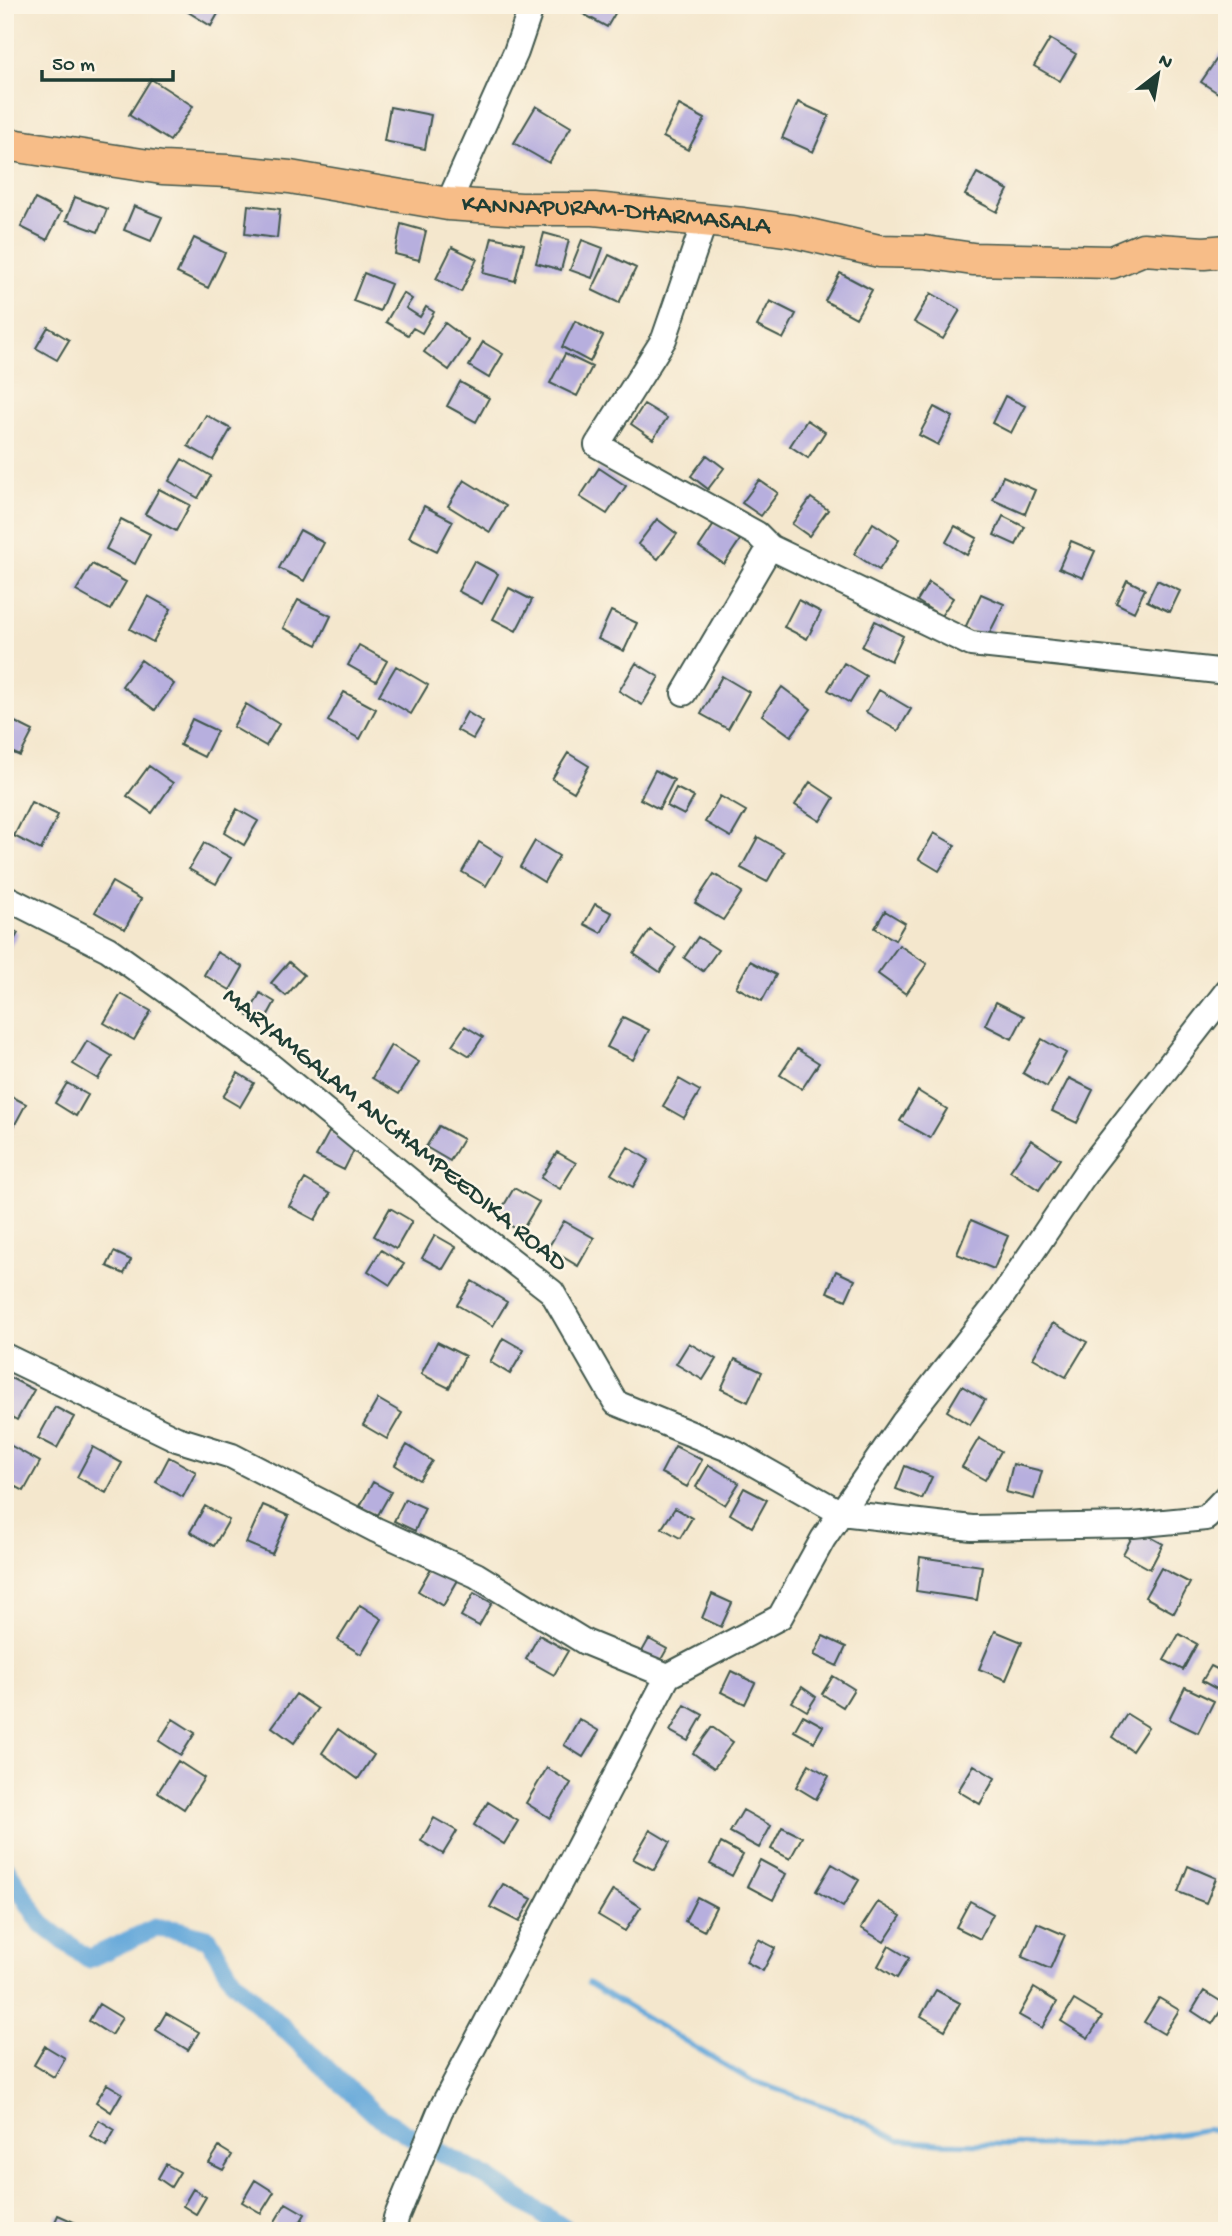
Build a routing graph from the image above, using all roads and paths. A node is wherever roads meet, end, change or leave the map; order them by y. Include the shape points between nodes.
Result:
1 (532, 5) edge
2 (5, 144) edge
3 (448, 204) junction
4 (705, 220) junction
5 (1227, 251) edge
6 (770, 547) junction
7 (1227, 672) edge
8 (684, 693) dead end
9 (5, 897) edge
10 (1227, 991) edge
11 (5, 1356) edge
12 (1227, 1496) edge
13 (841, 1513) junction
14 (668, 1676) junction
15 (394, 2231) edge

1 - 3 street via 516,52
2 - 3 main road, KANNAPURAM-DHARMASALA via 162,169 290,177
3 - 4 main road, KANNAPURAM-DHARMASALA via 594,209
4 - 5 main road, KANNAPURAM-DHARMASALA via 792,231 878,251 974,259 1112,262 1143,249
4 - 6 street via 664,339 597,445 757,534
6 - 7 street via 971,644
6 - 8 street
9 - 13 street, MARYAMGALAM ANCHAMPEEDIKA ROAD via 108,949 261,1058 552,1292 616,1403 729,1449
10 - 13 street via 1087,1171 999,1301 903,1423
11 - 14 street via 177,1439 232,1456 476,1575 585,1642
12 - 13 street, MARYAMGALAM ANCHAMPEEDIKA ROAD via 1206,1518 1133,1525 972,1528
13 - 14 street via 780,1616
14 - 15 street via 440,2111

